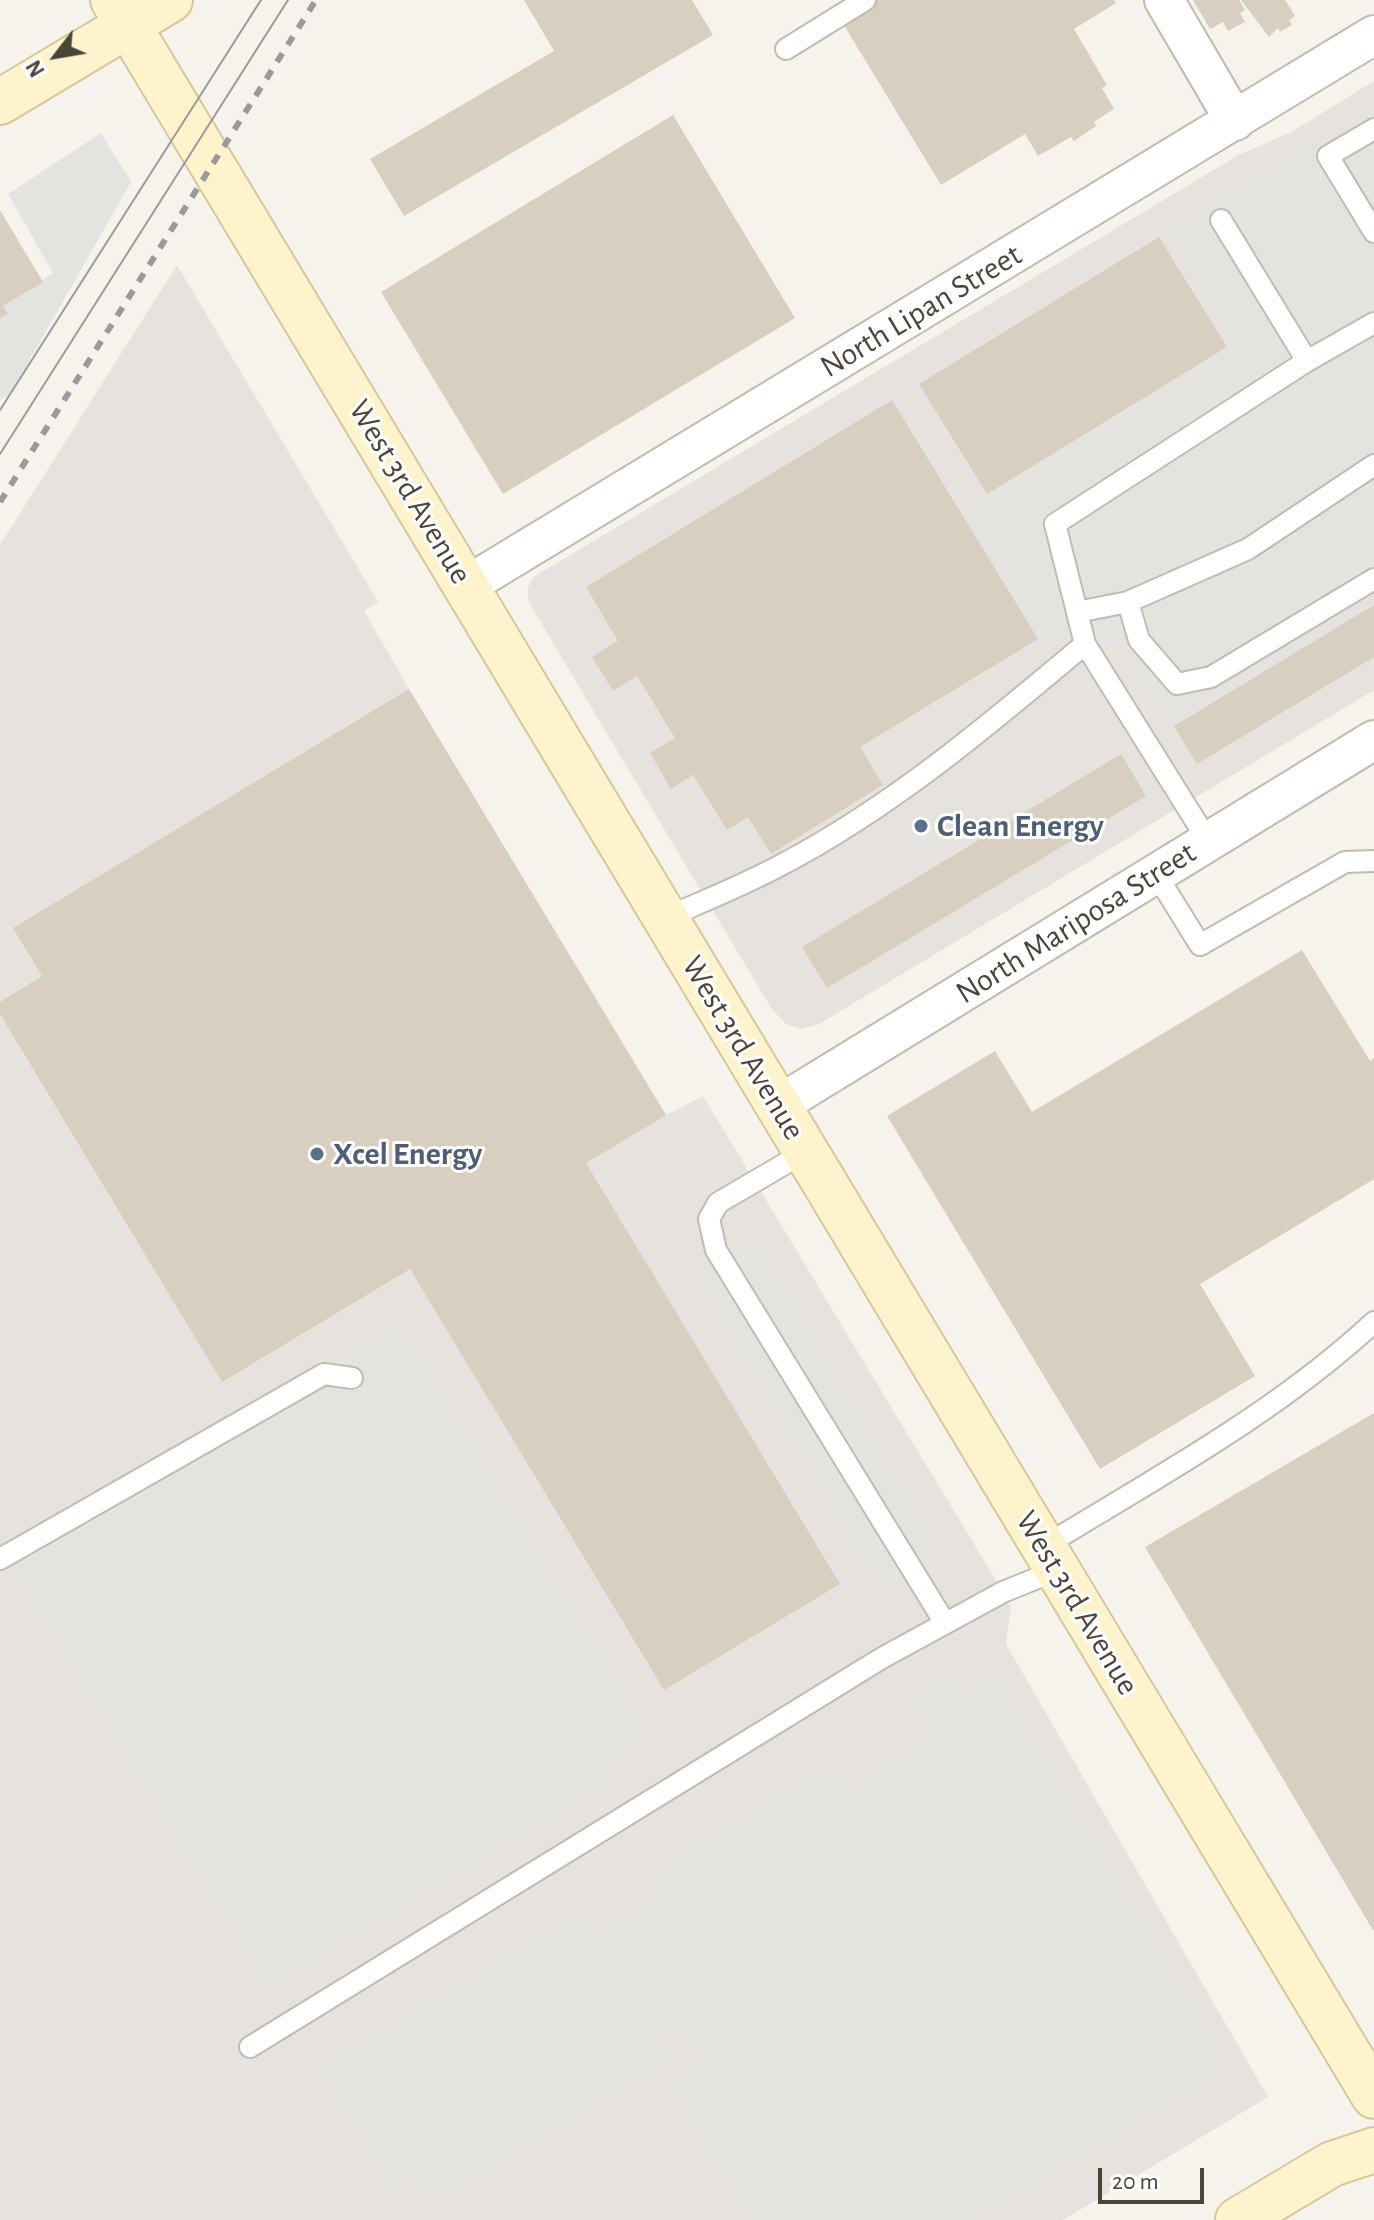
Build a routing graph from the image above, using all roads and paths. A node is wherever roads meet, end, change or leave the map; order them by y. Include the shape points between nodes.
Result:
1 (170, 0) edge
2 (865, 0) edge
3 (1164, 0) edge
4 (120, 13) edge
5 (1374, 35) edge
6 (786, 49) dead end
7 (0, 102) edge
8 (1235, 121) junction
9 (1374, 129) edge
10 (1221, 220) dead end
11 (1374, 232) edge
12 (1374, 323) edge
13 (1307, 361) junction
14 (1374, 465) edge
15 (1374, 579) edge
16 (466, 586) junction
17 (1128, 602) junction
18 (1077, 612) junction
19 (1085, 644) junction
20 (1374, 740) edge
21 (1208, 841) junction
22 (1374, 861) edge
23 (1156, 874) junction
24 (665, 918) junction
25 (777, 1106) junction
26 (805, 1152) junction
27 (1374, 1322) edge
28 (352, 1378) dead end
29 (0, 1559) edge
30 (1050, 1559) junction
31 (945, 1623) junction
32 (250, 2047) dead end
33 (1374, 2096) edge
34 (1374, 2150) edge
35 (1238, 2220) edge

1 - 4 street
2 - 6 lane
3 - 8 street
4 - 7 street
4 - 16 street, West 3rd Avenue
5 - 8 street, North Lipan Street
8 - 16 street, North Lipan Street
9 - 11 lane via 1328,156
10 - 13 lane
12 - 13 lane
13 - 18 lane via 1055,524
14 - 17 lane via 1248,549
15 - 17 lane via 1211,677 1177,684 1139,640
16 - 24 street, West 3rd Avenue
17 - 18 lane
18 - 19 lane
19 - 21 lane
19 - 24 lane via 895,795 783,865
20 - 21 street, North Mariposa Street
21 - 23 street, North Mariposa Street
22 - 23 lane via 1345,862 1200,945
23 - 25 street, North Mariposa Street
24 - 25 street, West 3rd Avenue
25 - 26 street, West 3rd Avenue
26 - 30 street, West 3rd Avenue
26 - 31 lane via 718,1203 709,1219 716,1250
27 - 30 lane via 1325,1367
28 - 29 lane via 324,1374
30 - 31 lane
30 - 33 street, West 3rd Avenue
31 - 32 lane
34 - 35 street via 1332,2164

